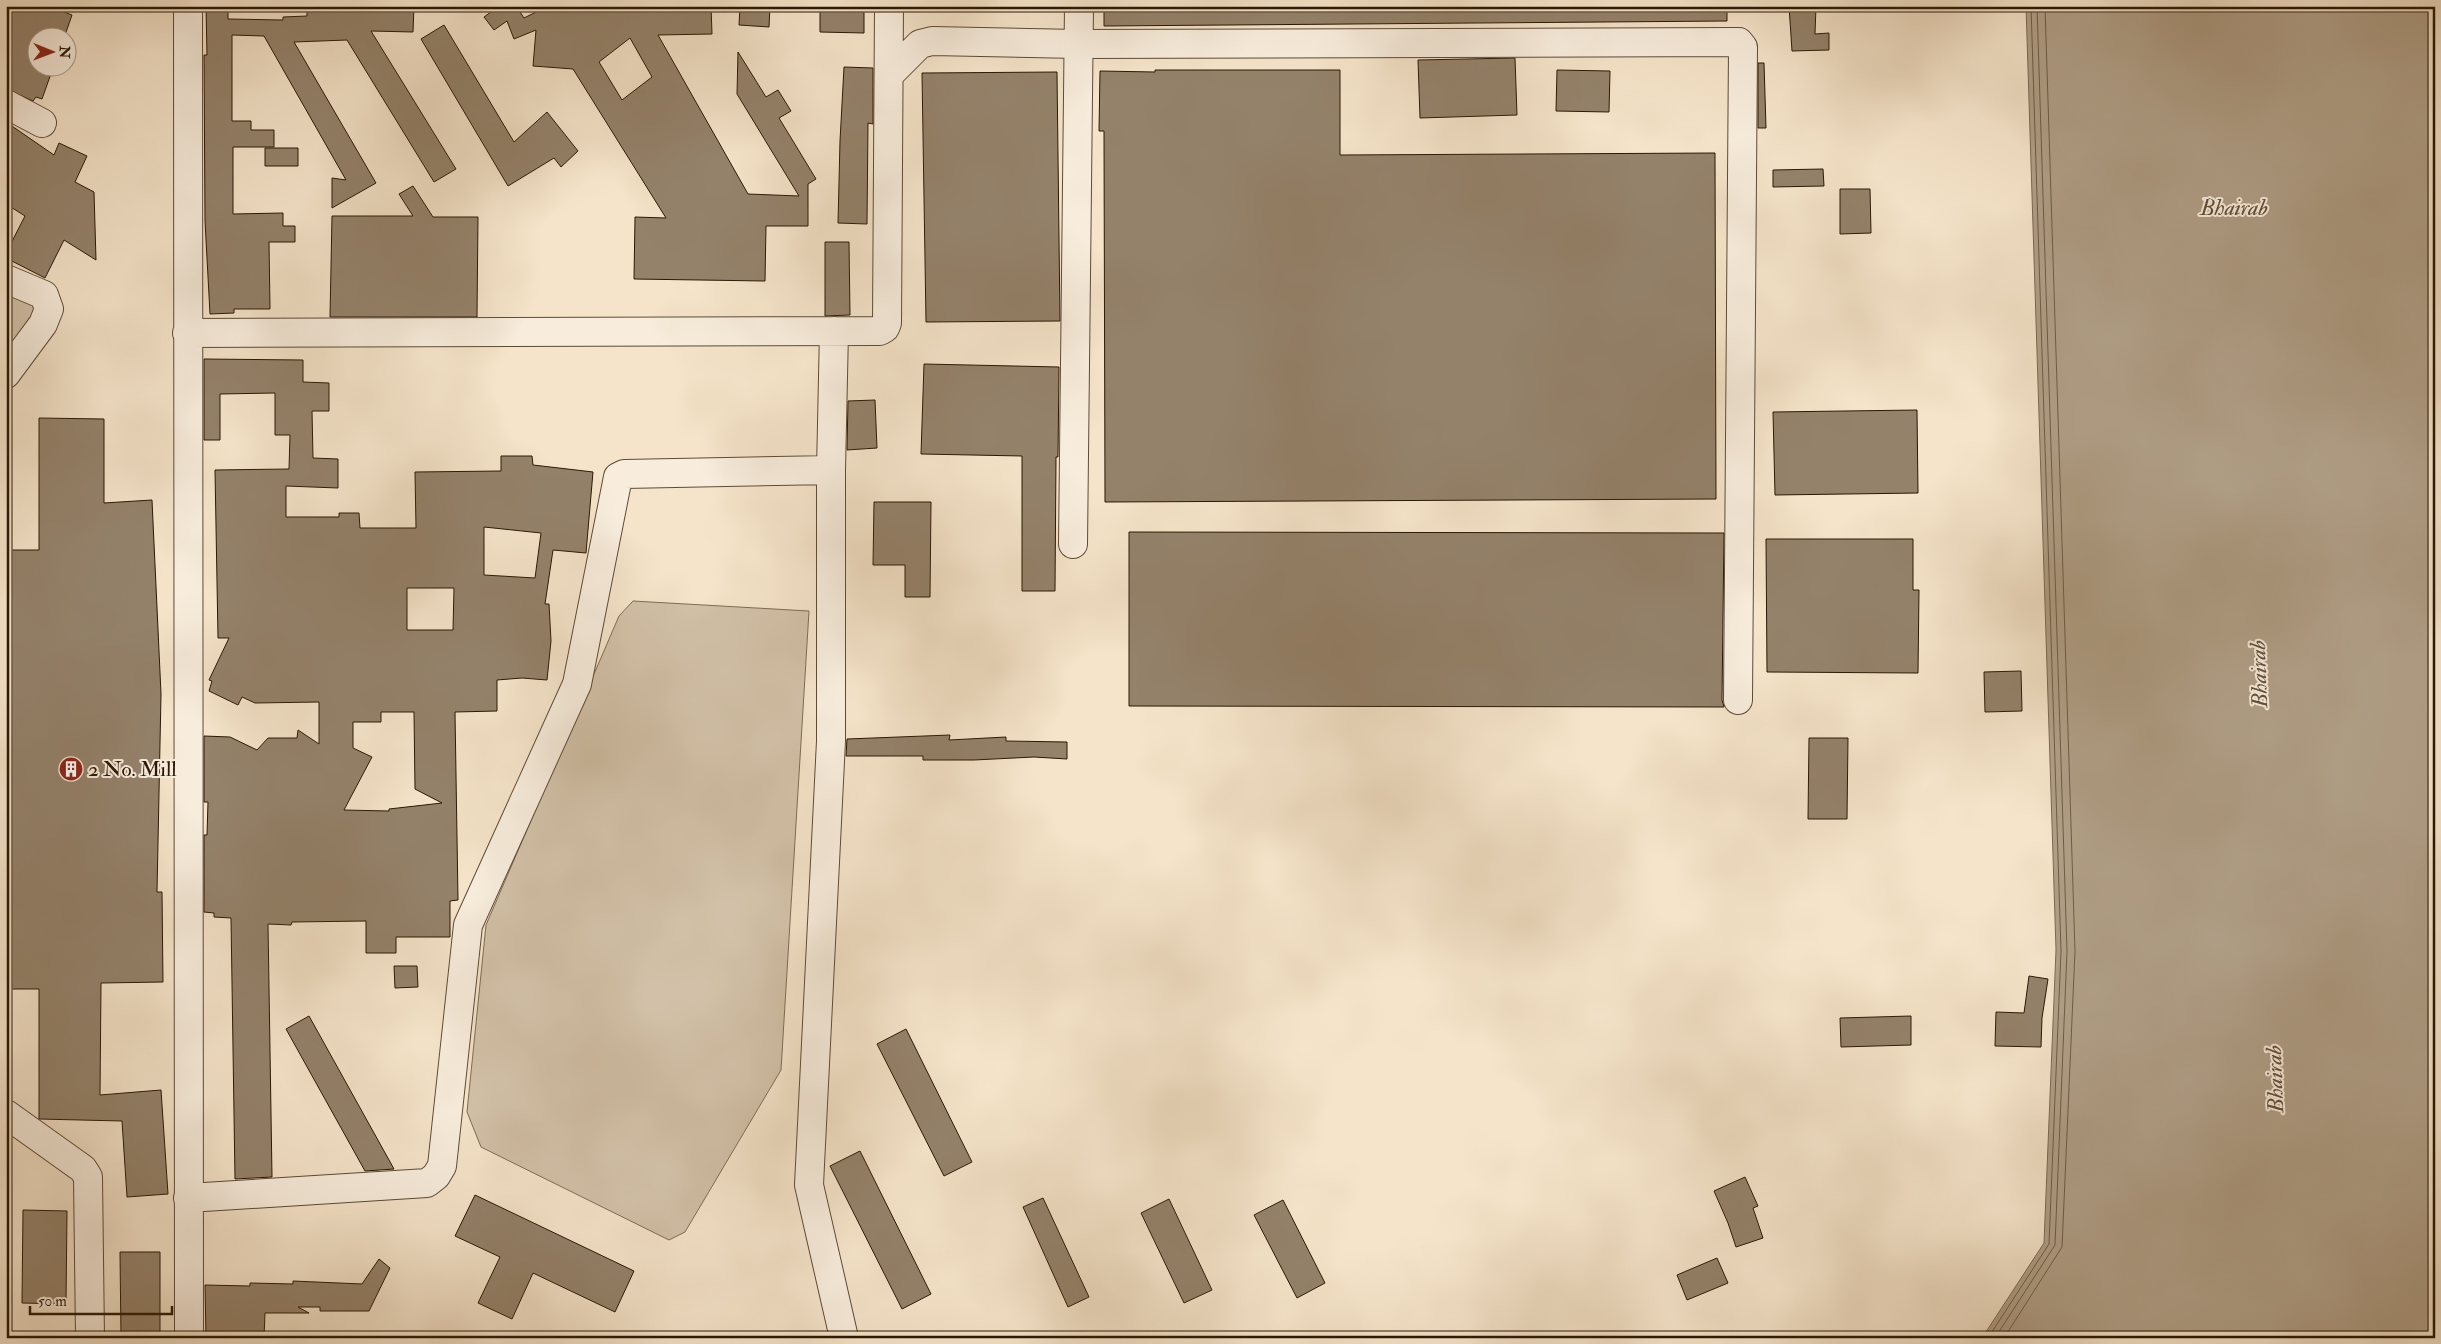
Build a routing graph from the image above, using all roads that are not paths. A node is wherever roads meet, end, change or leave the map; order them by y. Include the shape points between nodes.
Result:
1 (188, 6) edge
2 (889, 6) edge
3 (1078, 6) edge
4 (1078, 44) junction
5 (890, 74) junction
6 (6, 104) edge
7 (42, 123) dead end
8 (6, 279) edge
9 (834, 331) junction
10 (187, 333) junction
11 (6, 374) edge
12 (831, 470) junction
13 (1073, 544) dead end
14 (1738, 700) dead end
15 (6, 1114) edge
16 (188, 1198) junction
17 (90, 1338) edge
18 (189, 1338) edge
19 (844, 1338) edge

1 - 10 street
2 - 5 street
3 - 4 street
4 - 5 street via 932,40 920,44
4 - 13 street
4 - 14 street via 1739,42 1743,47
5 - 9 street via 887,322 880,331
6 - 7 street
8 - 11 street via 44,295 49,309 43,324
9 - 10 street
9 - 12 street
10 - 16 street
12 - 16 street via 624,474 618,478 577,684 468,925 442,1166 436,1176 427,1183
12 - 19 street via 831,741 809,1185
15 - 17 street via 83,1168 88,1177
16 - 18 street

